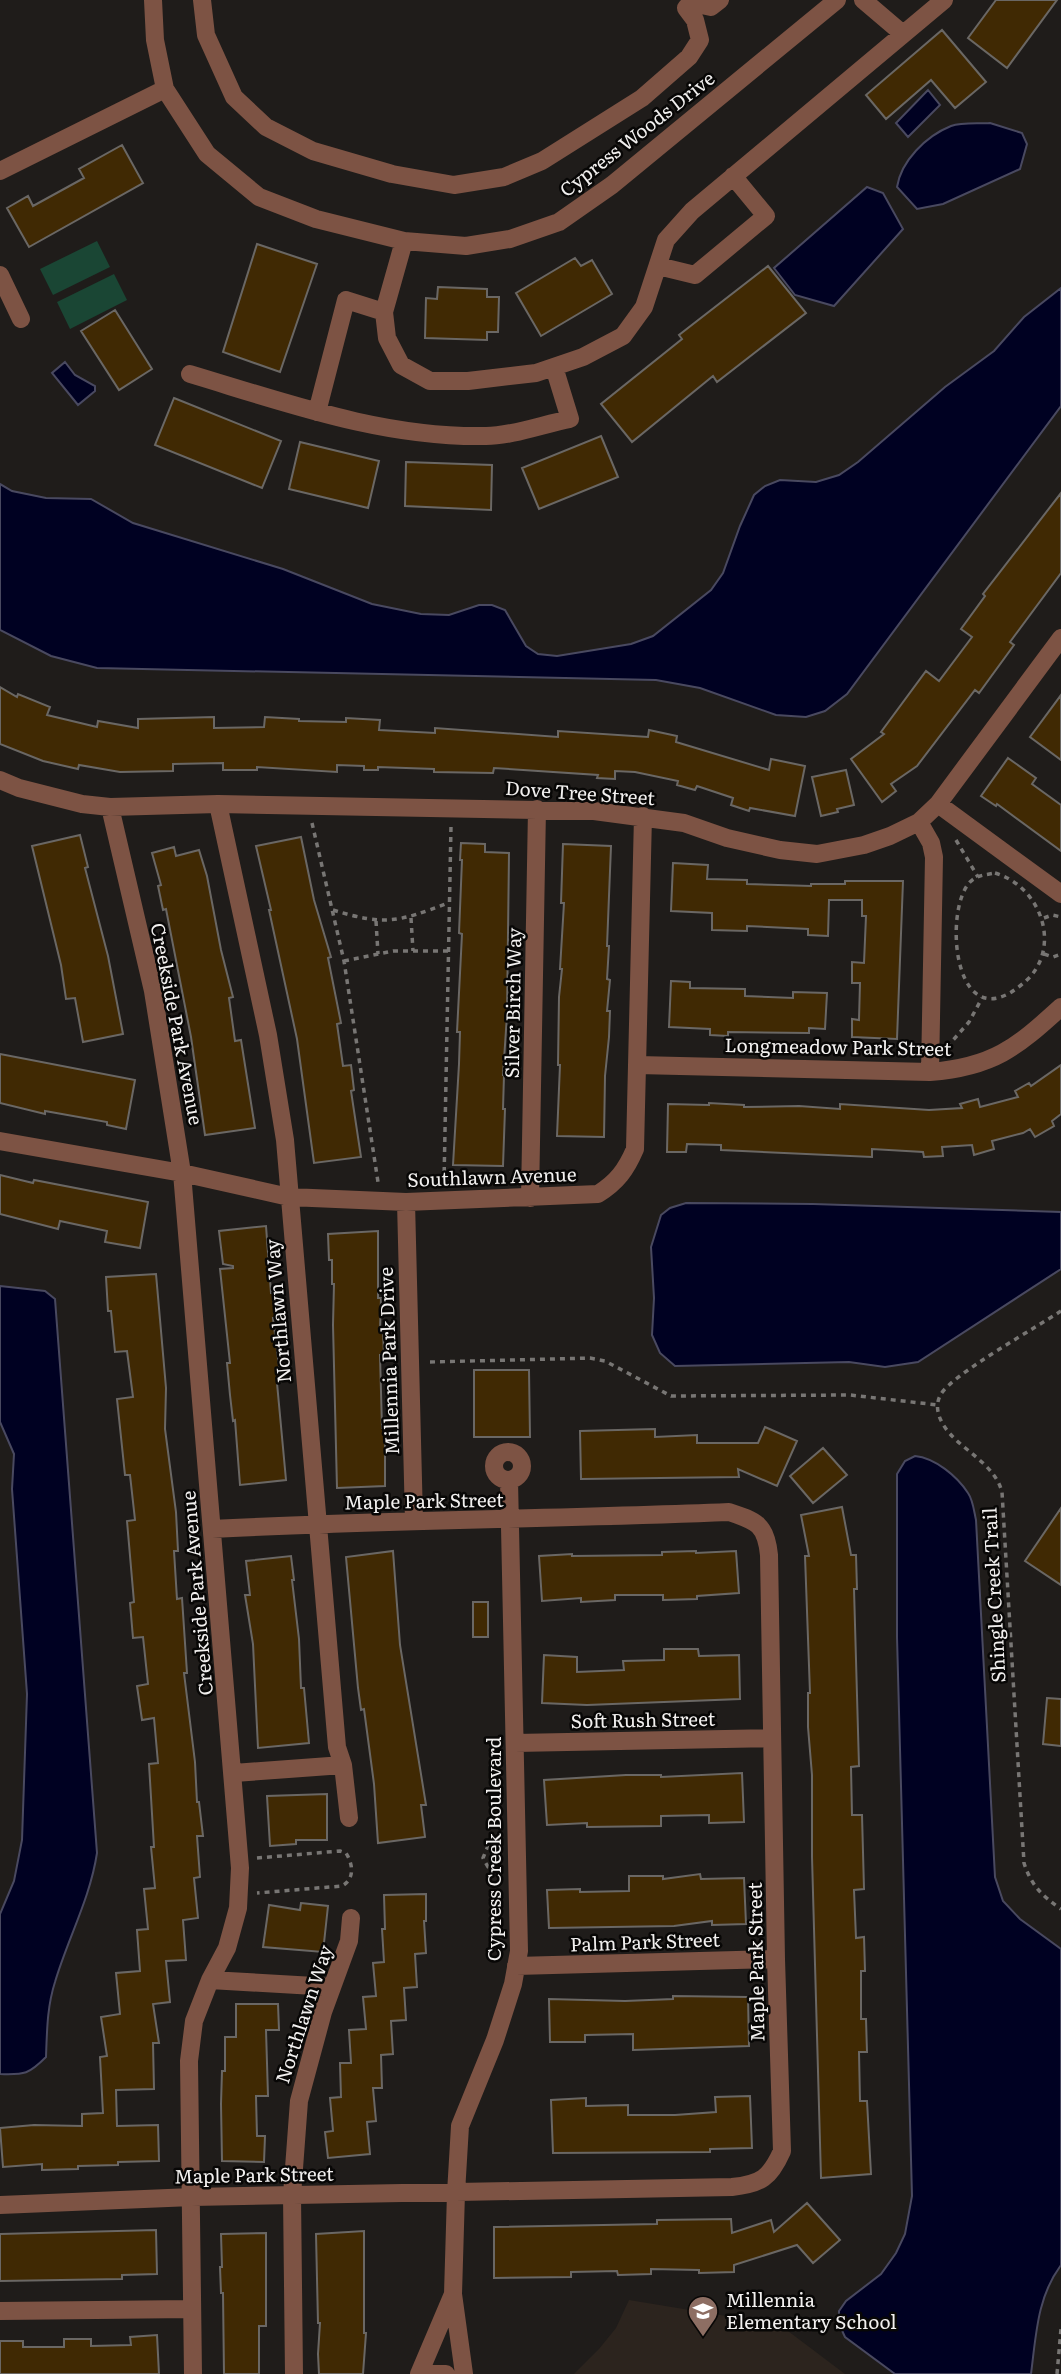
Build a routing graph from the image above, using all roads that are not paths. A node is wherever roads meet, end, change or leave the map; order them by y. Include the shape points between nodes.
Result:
1 (152, 0) edge
2 (202, 0) edge
3 (720, 0) edge
4 (837, 0) edge
5 (863, 0) edge
6 (944, 0) edge
7 (688, 3) edge
8 (903, 34) junction
9 (165, 89) junction
10 (0, 172) edge
11 (733, 176) junction
12 (404, 241) junction
13 (657, 266) junction
14 (0, 275) edge
15 (384, 312) junction
16 (21, 318) dead end
17 (554, 367) junction
18 (190, 374) dead end
19 (317, 412) junction
20 (1061, 638) edge
21 (0, 780) edge
22 (218, 804) junction
23 (938, 804) junction
24 (110, 807) junction
25 (537, 809) junction
26 (643, 816) junction
27 (919, 822) junction
28 (1061, 894) edge
29 (1061, 1007) edge
30 (638, 1065) junction
31 (930, 1072) junction
32 (0, 1141) edge
33 (182, 1173) junction
34 (289, 1197) junction
35 (530, 1198) junction
36 (406, 1202) junction
37 (509, 1480) dead end
38 (414, 1520) junction
39 (510, 1520) junction
40 (317, 1524) junction
41 (212, 1529) junction
42 (772, 1738) junction
43 (515, 1743) junction
44 (343, 1765) junction
45 (234, 1773) junction
46 (348, 1818) dead end
47 (351, 1918) dead end
48 (776, 1959) junction
49 (516, 1966) junction
50 (210, 1980) junction
51 (332, 1987) junction
52 (456, 2193) junction
53 (292, 2195) junction
54 (192, 2197) junction
55 (0, 2205) edge
56 (453, 2294) junction
57 (192, 2309) junction
58 (0, 2311) edge
59 (192, 2374) edge
60 (294, 2374) edge
61 (419, 2374) edge
62 (427, 2374) edge
63 (446, 2374) edge
64 (464, 2374) edge

1 - 9 street, Cypress Woods Drive
2 - 7 street via 206,35 234,97 266,127 313,151 392,174 454,185 504,177 542,161 642,98 694,52 700,40
3 - 7 street via 711,7
4 - 12 street, Cypress Woods Drive via 612,185 559,222 510,239 466,246
5 - 8 street
6 - 8 street
8 - 11 street
9 - 10 street
9 - 12 street, Cypress Woods Drive via 207,154 259,197 316,219
11 - 13 street via 666,240
11 - 13 street via 766,216 695,275
12 - 15 street
13 - 17 street via 644,307 624,336
14 - 16 street
15 - 17 street via 387,338 401,365 430,381 468,381
15 - 19 street via 346,300
17 - 19 street via 570,419 489,436 415,433
18 - 19 street
20 - 23 street, Dove Tree Street
21 - 24 street, Dove Tree Street via 57,798
22 - 24 street, Dove Tree Street
22 - 25 street, Dove Tree Street
22 - 34 street, Northlawn Way via 268,1035
23 - 27 street, Dove Tree Street
23 - 28 street
24 - 33 street, Creekside Park Avenue via 153,991
25 - 26 street, Dove Tree Street
25 - 35 street, Silver Birch Way
26 - 27 street, Dove Tree Street via 780,850 817,854 864,845
26 - 30 street, Southlawn Avenue
27 - 31 street via 934,857
29 - 31 street, Longmeadow Park Street via 1025,1040 990,1060
30 - 31 street, Longmeadow Park Street
30 - 35 street, Southlawn Avenue via 635,1149 626,1170 598,1194
32 - 33 street, Southlawn Avenue
33 - 34 street, Southlawn Avenue
33 - 41 street, Creekside Park Avenue
34 - 36 street, Southlawn Avenue
34 - 40 street, Northlawn Way
35 - 36 street, Southlawn Avenue
36 - 38 street, Millennia Park Drive
37 - 39 street, Cypress Creek Boulevard
38 - 39 street, Maple Park Street
38 - 40 street, Maple Park Street
39 - 42 street, Maple Park Street via 729,1512 752,1520 767,1537 769,1555
39 - 43 street, Cypress Creek Boulevard
40 - 41 street, Maple Park Street
40 - 44 street, Northlawn Way via 337,1747
41 - 45 street, Creekside Park Avenue
42 - 43 street, Soft Rush Street
42 - 48 street, Maple Park Street
43 - 49 street, Cypress Creek Boulevard
44 - 45 street
44 - 46 street, Northlawn Way
45 - 50 street, Creekside Park Avenue via 238,1908 227,1948
47 - 51 street, Northlawn Way via 349,1941
48 - 49 street, Palm Park Street
48 - 52 street, Maple Park Street via 782,2151 774,2169 754,2185
49 - 52 street, Cypress Creek Boulevard via 495,2040 460,2126
50 - 51 street
50 - 54 street, Creekside Park Avenue via 194,2021 189,2061
51 - 53 street, Northlawn Way via 299,2101
52 - 53 street, Maple Park Street
52 - 56 street, Cypress Creek Boulevard
53 - 54 street, Maple Park Street
53 - 60 street, Northlawn Way
54 - 55 street, Maple Park Street
54 - 57 street, Creekside Park Avenue
56 - 61 street, Cypress Creek Boulevard
56 - 64 street, Cypress Creek Boulevard
57 - 58 street
57 - 59 street, Creekside Park Avenue
62 - 63 street

